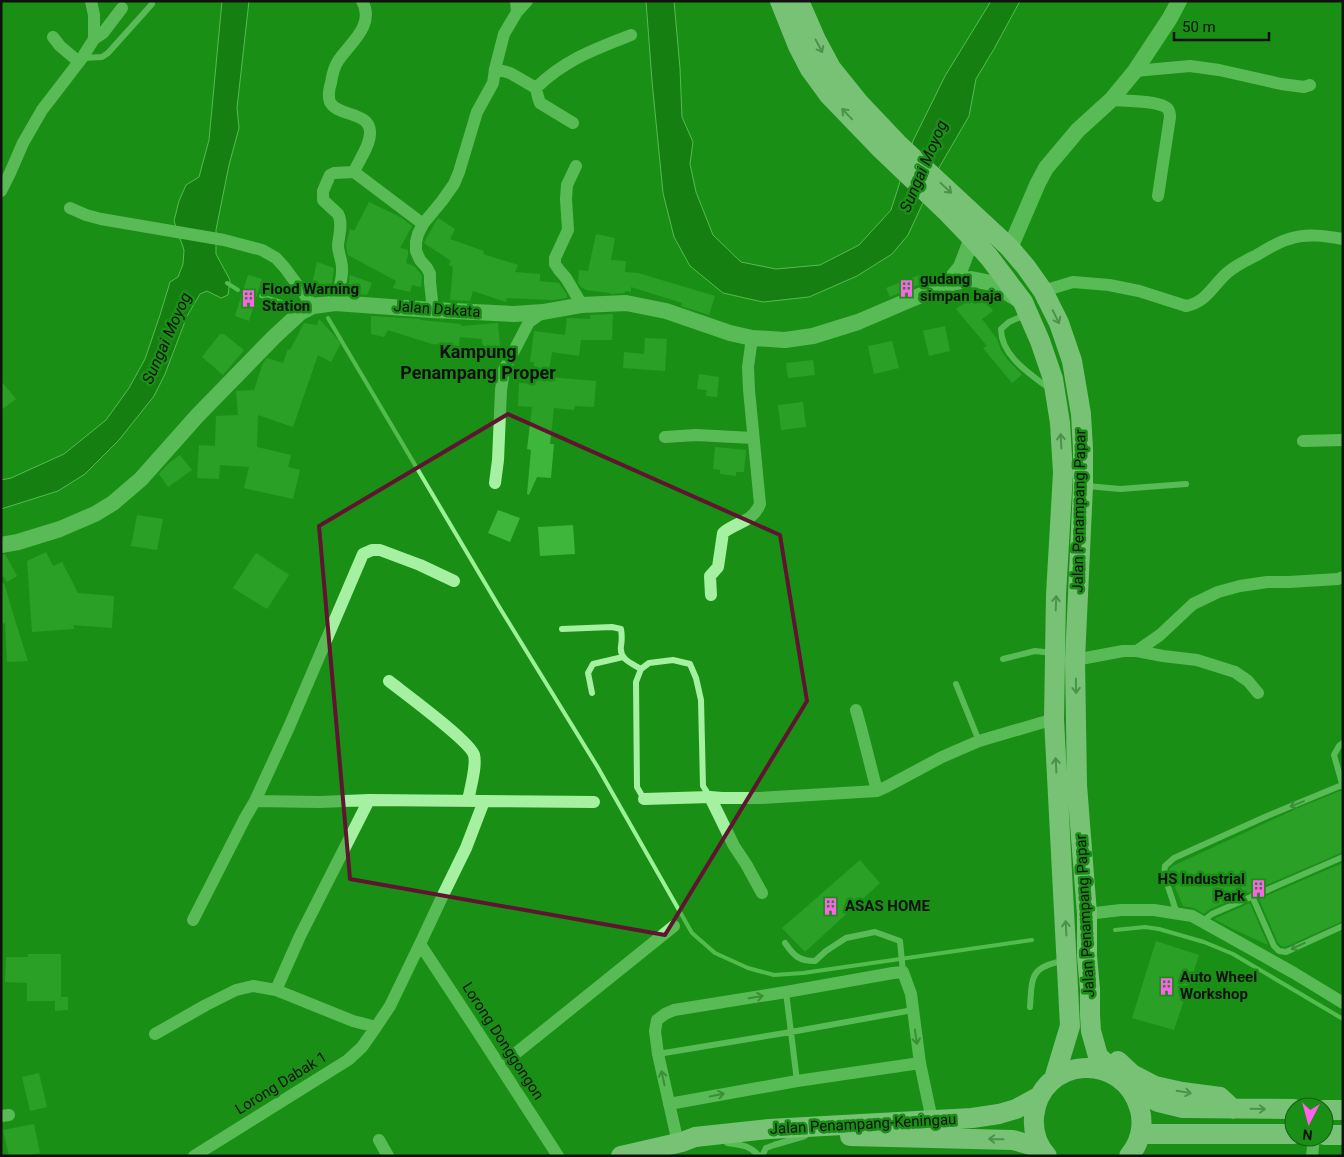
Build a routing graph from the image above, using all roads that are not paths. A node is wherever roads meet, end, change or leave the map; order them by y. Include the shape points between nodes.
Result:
1 (91, 1) edge
2 (362, 1) edge
3 (527, 1) edge
4 (780, 1) edge
5 (799, 1) edge
6 (1179, 1) edge
7 (152, 4) dead end
8 (517, 7) edge
9 (122, 8) dead end
10 (631, 35) dead end
11 (53, 37) dead end
12 (94, 40) junction
13 (81, 60) junction
14 (495, 69) junction
15 (1135, 71) junction
16 (1310, 84) dead end
17 (536, 88) junction
18 (1111, 100) junction
19 (573, 123) dead end
20 (889, 146) junction
21 (576, 166) dead end
22 (354, 172) junction
23 (6, 173) edge
24 (1, 191) edge
25 (1158, 196) dead end
26 (70, 208) dead end
27 (423, 224) junction
28 (972, 238) junction
29 (1343, 239) edge
30 (1009, 247) junction
31 (947, 284) junction
32 (1043, 291) junction
33 (335, 303) junction
34 (582, 305) junction
35 (313, 306) junction
36 (1026, 308) junction
37 (433, 310) junction
38 (543, 312) junction
39 (752, 338) junction
40 (1055, 392) junction
41 (665, 437) dead end
42 (753, 438) junction
43 (1343, 440) edge
44 (1303, 441) dead end
45 (495, 483) dead end
46 (1186, 484) dead end
47 (1083, 486) junction
48 (1, 545) edge
49 (1343, 577) edge
50 (454, 581) dead end
51 (711, 594) dead end
52 (562, 629) dead end
53 (1137, 651) junction
54 (1054, 654) junction
55 (622, 657) junction
56 (1003, 659) dead end
57 (1075, 660) junction
58 (641, 669) junction
59 (389, 681) dead end
60 (956, 684) dead end
61 (592, 693) dead end
62 (1258, 693) dead end
63 (856, 710) dead end
64 (1054, 719) junction
65 (979, 741) junction
66 (1343, 743) edge
67 (1343, 786) edge
68 (877, 790) junction
69 (710, 797) junction
70 (644, 799) joint
71 (369, 800) junction
72 (255, 801) junction
73 (468, 801) junction
74 (484, 801) junction
75 (594, 802) dead end
76 (1343, 857) edge
77 (762, 893) dead end
78 (1252, 896) junction
79 (1087, 914) junction
80 (1177, 914) junction
81 (193, 920) dead end
82 (1203, 921) junction
83 (674, 926) dead end
84 (1343, 926) edge
85 (785, 943) dead end
86 (420, 944) junction
87 (1067, 967) junction
88 (903, 972) junction
89 (1090, 989) junction
90 (276, 990) junction
91 (786, 992) junction
92 (1343, 1003) edge
93 (1030, 1007) dead end
94 (913, 1010) junction
95 (376, 1027) junction
96 (791, 1032) junction
97 (155, 1034) dead end
98 (658, 1054) junction
99 (920, 1063) junction
100 (500, 1066) junction
101 (1054, 1079) junction
102 (797, 1081) junction
103 (1125, 1082) junction
104 (1040, 1096) junction
105 (669, 1104) junction
106 (1232, 1109) junction
107 (1284, 1109) edge
108 (953, 1118) junction
109 (932, 1120) junction
110 (1141, 1134) junction
111 (1284, 1134) edge
112 (805, 1136) junction
113 (379, 1140) dead end
114 (680, 1142) junction
115 (727, 1143) junction
116 (1045, 1154) edge
117 (194, 1156) edge
118 (388, 1156) edge
119 (558, 1156) edge
120 (622, 1156) edge
121 (760, 1156) edge
122 (1129, 1156) edge

1 - 12 street
2 - 22 street via 366,16 360,35 334,68 329,98 335,107 368,124 369,138
3 - 8 street
20 -> 4 main road, Jalan Penampang Papar via 840,107 818,81 798,46
5 -> 20 main road, Jalan Penampang Papar via 831,68
6 - 15 street
7 - 13 lane via 102,58
8 - 14 street via 504,34
9 - 12 street
10 - 17 street via 580,55
11 - 13 street via 60,46
12 - 13 street
13 - 23 street via 42,110
14 - 17 street via 510,73
14 - 27 street via 493,83 477,112 454,184
15 - 16 street via 1190,66 1281,84 1304,87
15 - 18 street
17 - 19 street via 540,103
18 - 25 street via 1151,103 1169,111
18 - 30 street via 1078,130 1046,168
20 - 28 main road, Jalan Penampang Papar
20 -> 30 main road, Jalan Penampang Papar via 972,212
21 - 34 street via 566,199 568,230 555,258 559,270
22 - 27 street
22 - 33 street via 334,173 323,191 323,200 340,217 338,247 342,269
23 - 24 street
26 - 35 street via 101,219 224,240 262,250 276,258
27 - 37 street via 416,251 430,274
28 - 31 street, Jalan Dakata via 961,268
28 - 36 main road, Jalan Penampang Papar
29 - 32 street via 1290,238 1236,265 1209,294 1193,305 1176,304 1109,285 1073,282
30 - 32 main road, Jalan Penampang Papar
31 - 36 street, Jalan Dakata via 971,280 992,283
31 - 39 street, Jalan Dakata via 858,322 813,336 785,340
32 -> 47 main road, Jalan Penampang Papar via 1059,323 1072,361 1081,414
33 - 35 street, Jalan Dakata
33 - 37 street, Jalan Dakata
34 - 38 street, Jalan Dakata
34 - 39 street, Jalan Dakata via 638,305
35 - 48 street, Jalan Dakata via 301,312 274,336 141,479 113,503 60,529
36 - 40 main road, Jalan Penampang Papar
36 - 40 lane via 1000,329 1001,338 1023,369
37 - 38 street, Jalan Dakata via 514,314
38 - 45 street via 530,322 504,370
39 - 42 street via 748,367
54 -> 40 main road, Jalan Penampang Papar via 1063,472
41 - 42 street via 696,434
42 - 51 street via 760,504 754,516 723,533 718,568 710,576
43 - 44 street
46 - 47 lane via 1120,489
47 - 57 main road, Jalan Penampang Papar
49 - 53 street via 1267,582 1218,592 1193,604
50 - 72 street via 380,550 363,554
52 - 55 lane via 621,629
53 - 57 street
53 - 62 street via 1197,660 1235,672
54 - 56 lane via 1035,651
54 - 64 main road, Jalan Penampang Papar
55 - 58 lane
55 - 61 lane via 593,664 588,673
57 -> 79 main road, Jalan Penampang Papar via 1077,785
58 - 69 lane via 649,664 673,660 690,664 701,700 703,786
58 - 70 lane via 636,682 637,787
59 - 73 street via 470,747 475,766
60 - 65 lane
63 - 68 street
64 - 65 street
87 -> 64 main road, Jalan Penampang Papar
65 - 68 street
66 - 67 lane via 1334,756
67 -> 80 lane via 1174,858 1165,866 1164,874
68 - 69 street via 760,798
69 - 70 street
69 - 77 street
71 - 72 street
71 - 73 street
71 - 90 street
72 - 81 street
73 - 74 street
74 - 75 street
74 - 86 street, Lorong Dabak 1 via 466,848
76 - 78 lane
78 - 82 lane
84 -> 78 lane via 1286,952 1280,951 1274,946
79 - 80 street via 1154,910
79 - 89 main road, Jalan Penampang Papar
80 - 82 street
82 - 92 street
83 - 100 street
85 - 88 lane via 792,954 805,961 815,961 846,938 875,932 900,941
86 - 95 street, Lorong Dabak 1 via 390,1006
86 - 100 street, Lorong Donggongon
87 - 93 lane via 1051,963 1035,973
87 - 101 main road, Jalan Penampang Papar via 1070,1026
87 - 108 main road via 1057,998 1057,1040 1041,1074 1006,1100 963,1109
88 - 91 street
88 - 94 street
89 - 103 main road, Jalan Penampang Papar via 1091,1031 1098,1056
89 -> 106 main road via 1102,1042 1132,1074 1155,1086 1220,1097
90 - 95 street
90 - 97 street via 253,986 236,990
91 - 96 lane
98 -> 91 street via 655,1031 657,1020 665,1014
94 - 96 lane
94 -> 99 street
95 - 117 street, Lorong Dabak 1 via 348,1060
96 - 98 lane
96 - 102 lane
105 -> 98 street
99 - 102 street
99 - 109 street
100 - 119 street, Lorong Donggongon
101 - 103 main road via 1070,1070 1088,1067 1106,1070
101 - 104 main road
105 -> 102 street
103 - 106 main road via 1158,1102 1182,1108
103 - 110 main road via 1140,1108
104 - 108 main road, Jalan Penampang-Keningau via 1000,1114
104 - 116 main road via 1034,1124 1036,1138
105 - 114 street
106 -> 107 main road
108 - 109 main road, Jalan Penampang-Keningau
109 - 114 main road, Jalan Penampang-Keningau via 769,1129 695,1137
110 - 111 main road
110 - 122 main road
112 - 115 main road, Jalan Penampang-Keningau
116 -> 112 main road, Jalan Penampang-Keningau via 1034,1146 1013,1140
112 - 121 lane via 766,1148
113 - 118 street
114 - 115 main road, Jalan Penampang-Keningau via 696,1145
114 - 120 main road, Jalan Penampang-Keningau
115 - 121 lane via 742,1144

